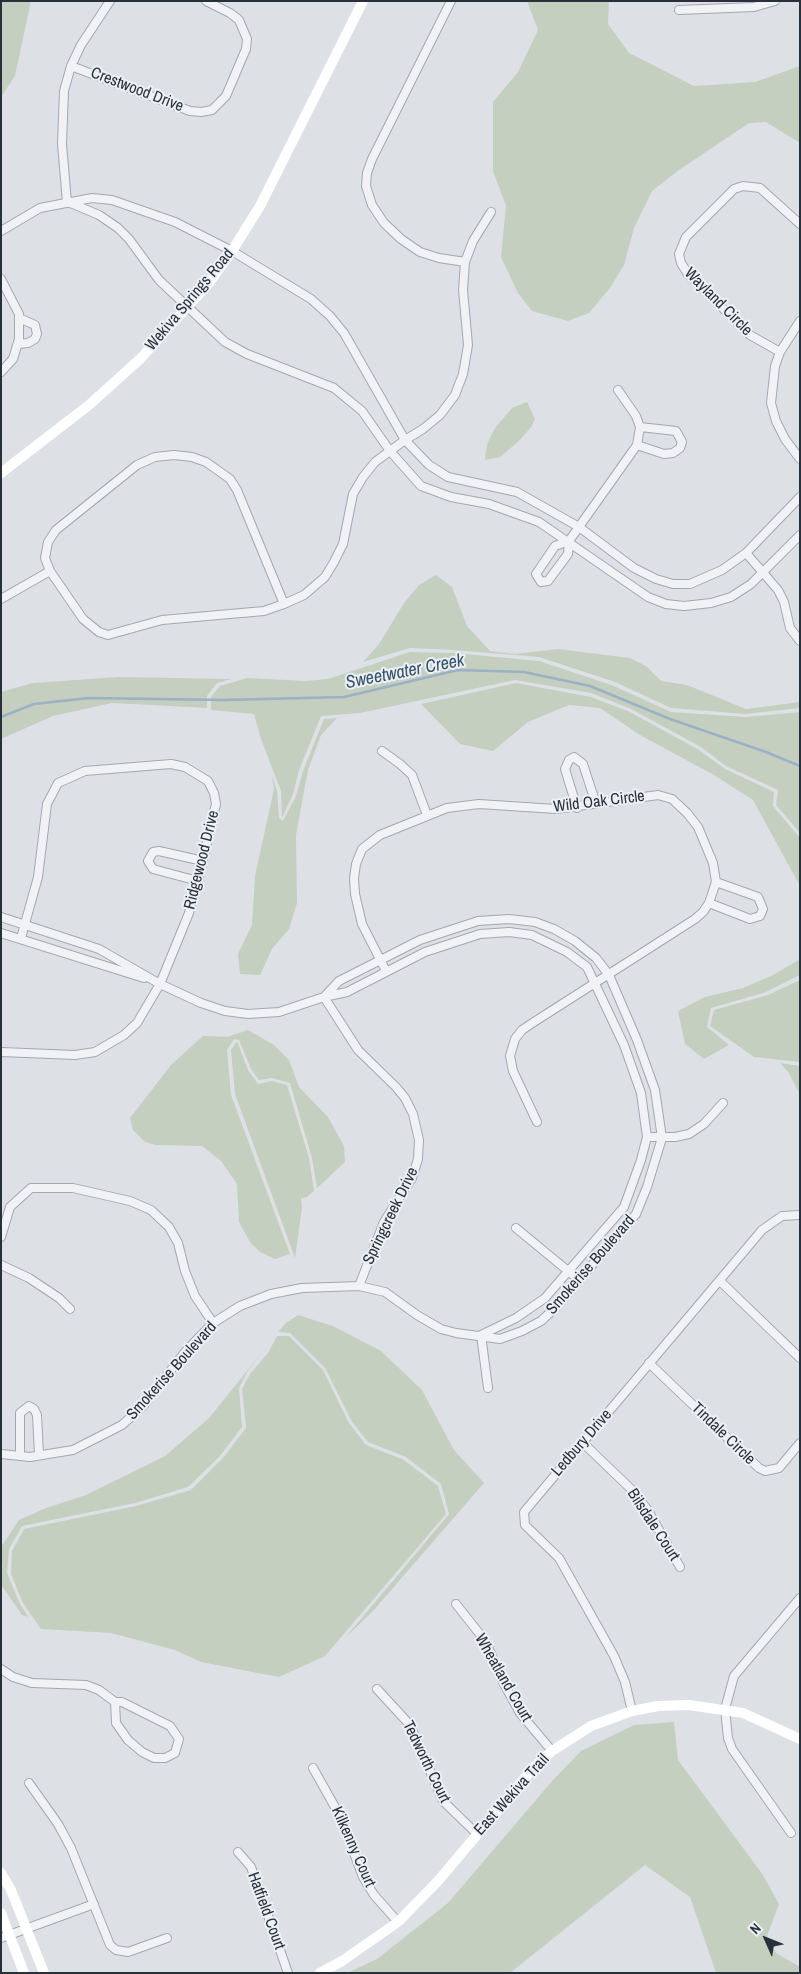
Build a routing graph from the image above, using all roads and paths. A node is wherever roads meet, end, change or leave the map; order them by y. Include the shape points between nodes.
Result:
1 (110, 1) edge
2 (206, 1) edge
3 (363, 1) edge
4 (451, 1) edge
5 (775, 1) edge
6 (679, 10) dead end
7 (71, 66) junction
8 (67, 202) junction
9 (491, 212) dead end
10 (800, 224) edge
11 (1, 231) edge
12 (232, 252) junction
13 (465, 262) junction
14 (1, 279) edge
15 (188, 308) junction
16 (19, 318) junction
17 (800, 321) edge
18 (18, 344) junction
19 (780, 352) junction
20 (1, 372) edge
21 (618, 390) dead end
22 (640, 427) junction
23 (405, 440) junction
24 (637, 446) junction
25 (390, 451) junction
26 (800, 459) edge
27 (1, 473) edge
28 (800, 497) edge
29 (579, 526) junction
30 (800, 535) edge
31 (568, 541) junction
32 (746, 553) junction
33 (50, 571) junction
34 (762, 573) junction
35 (1, 599) edge
36 (284, 604) junction
37 (800, 641) edge
38 (382, 752) dead end
39 (596, 804) junction
40 (576, 808) junction
41 (427, 815) junction
42 (203, 861) junction
43 (198, 881) junction
44 (716, 882) junction
45 (709, 903) junction
46 (1, 917) edge
47 (478, 921) junction
48 (26, 924) junction
49 (1, 932) edge
50 (480, 934) junction
51 (21, 938) junction
52 (380, 960) junction
53 (386, 971) junction
54 (608, 975) junction
55 (160, 984) junction
56 (595, 984) junction
57 (324, 997) junction
58 (1, 1052) edge
59 (723, 1103) dead end
60 (537, 1122) dead end
61 (647, 1137) junction
62 (662, 1138) junction
63 (800, 1215) edge
64 (516, 1228) dead end
65 (1, 1237) edge
66 (1, 1266) edge
67 (568, 1271) junction
68 (579, 1280) junction
69 (720, 1280) junction
70 (359, 1286) junction
71 (70, 1309) dead end
72 (213, 1322) junction
73 (481, 1335) junction
74 (800, 1358) edge
75 (649, 1363) junction
76 (488, 1388) dead end
77 (582, 1442) junction
78 (800, 1443) edge
79 (1, 1454) edge
80 (39, 1455) junction
81 (20, 1456) junction
82 (680, 1567) dead end
83 (800, 1598) edge
84 (456, 1604) dead end
85 (1, 1670) edge
86 (377, 1689) dead end
87 (115, 1702) junction
88 (725, 1709) junction
89 (632, 1711) junction
90 (800, 1739) edge
91 (552, 1751) junction
92 (313, 1768) dead end
93 (29, 1783) dead end
94 (791, 1833) dead end
95 (477, 1834) junction
96 (238, 1852) dead end
97 (1, 1873) edge
98 (94, 1904) junction
99 (1, 1913) edge
100 (398, 1922) junction
101 (27, 1928) junction
102 (5, 1937) edge
103 (167, 1938) dead end
104 (24, 1973) edge
105 (44, 1973) edge
106 (288, 1973) edge
107 (320, 1973) edge

1 - 7 street
2 - 7 street, Crestwood Drive via 239,20 247,39 246,49 226,96 212,110 190,111
3 - 12 street, Wekiva Springs Road via 260,206
4 - 13 street via 372,160 366,186 372,204 401,239 420,252
5 - 6 street via 754,7
7 - 8 street via 62,114
8 - 11 street via 40,208
8 - 12 street via 92,198 112,200 175,222
8 - 15 street via 99,215 118,228 159,280
9 - 13 street via 473,241
10 - 19 street, Wayland Circle via 760,188 743,186 734,189 686,237 679,254 680,263 688,274 743,329 762,344
12 - 15 street, Wekiva Springs Road
12 - 23 street via 311,299 330,316 344,333
13 - 23 street via 463,290 468,344 463,374 455,395 440,415
14 - 16 street
15 - 25 street via 225,342 247,354 334,388 362,411
15 - 27 street, Wekiva Springs Road via 140,360 89,405
16 - 18 street
16 - 18 street via 35,325 37,334 28,343
17 - 19 street
18 - 20 street via 12,359
19 - 26 street via 771,403 785,439
21 - 22 street
22 - 24 street
22 - 24 street via 676,431 682,442 673,453 664,454
23 - 25 street
23 - 29 street via 429,465 448,477 517,492
24 - 29 street
25 - 31 street via 421,486 451,497 489,504 539,522
25 - 36 street via 375,462 353,494 343,544 325,577 304,595
28 - 32 street
29 - 31 street
29 - 32 street via 634,568 673,584 707,579
30 - 34 street
31 - 31 street via 555,546 536,573 541,582 548,582 568,554
31 - 34 street via 632,587 666,604 693,605 732,597
32 - 34 street
33 - 35 street
33 - 36 street via 83,619 108,635 150,622 264,612
33 - 36 street via 45,558 48,542 56,530 137,465 155,457 192,457 206,462 230,479 237,490
34 - 37 street via 778,590 790,628
38 - 41 street via 412,775
39 - 40 street, Wild Oak Circle
39 - 40 street via 583,764 574,757 565,769
39 - 44 street, Wild Oak Circle via 638,796 658,795 672,800 698,827 713,863
40 - 41 street, Wild Oak Circle via 526,809 479,804 447,808
41 - 52 street, Wild Oak Circle via 380,835 362,849 356,864 358,908 367,936
42 - 43 street, Ridgewood Drive
42 - 43 street via 159,851 153,852 148,861 153,870
42 - 48 street, Ridgewood Drive via 216,804 208,781 198,773 171,764 85,771 58,784 47,804 38,877
43 - 55 street, Ridgewood Drive via 189,913
44 - 45 street
44 - 45 street via 758,897 763,909 760,916 750,919
45 - 54 street via 695,919
46 - 48 street
47 - 50 street
47 - 52 street, Smokerise Boulevard via 420,940
47 - 54 street, Smokerise Boulevard via 527,921 554,929 596,958
48 - 51 street, Ridgewood Drive
48 - 55 street via 99,949
49 - 51 street
50 - 53 street, Smokerise Boulevard via 425,952
50 - 56 street, Smokerise Boulevard via 509,932 548,941 586,967
51 - 55 street
52 - 53 street, Wild Oak Circle
52 - 57 street, Smokerise Boulevard via 339,981
53 - 57 street, Smokerise Boulevard via 347,992
54 - 56 street
54 - 62 street, Smokerise Boulevard via 637,1040 654,1090
55 - 57 street, Smokerise Boulevard via 201,1003 248,1014 279,1012
55 - 58 street, Ridgewood Drive via 137,1023 95,1052 75,1055
56 - 60 street via 522,1030 515,1039 510,1056 513,1072
56 - 61 street, Smokerise Boulevard via 624,1045 641,1093
57 - 70 street, Springcreek Drive via 358,1050 405,1098 413,1114 419,1140 412,1178 384,1222
59 - 62 street via 698,1130 675,1138
61 - 62 street
61 - 67 street, Smokerise Boulevard via 624,1207
62 - 68 street, Smokerise Boulevard via 648,1188 636,1214
63 - 69 street, Ledbury Drive via 782,1216 768,1224
64 - 67 street
65 - 72 street via 10,1207 31,1188 73,1188 130,1201 151,1210 169,1227 178,1243 195,1296
66 - 71 street via 30,1278
67 - 68 street
67 - 73 street, Smokerise Boulevard via 532,1309
68 - 73 street, Smokerise Boulevard via 541,1321 500,1339
69 - 74 street
69 - 75 street, Ledbury Drive
70 - 72 street, Smokerise Boulevard via 302,1288 271,1294 240,1306
70 - 73 street, Smokerise Boulevard via 385,1292 441,1329
72 - 80 street, Smokerise Boulevard via 144,1405 122,1425 73,1450
73 - 76 street
75 - 77 street, Ledbury Drive
75 - 78 street, Tindale Circle via 765,1472 779,1468
77 - 82 street, Bilsdale Court via 647,1509
77 - 89 street, Ledbury Drive via 528,1504 523,1519 528,1529 558,1558 572,1581 614,1656
79 - 81 street, Smokerise Boulevard
80 - 81 street, Smokerise Boulevard
80 - 81 street via 37,1415 29,1406 20,1414
83 - 88 street via 734,1676
84 - 91 street, Wheatland Court via 486,1642 520,1713
85 - 87 street via 32,1683 86,1685
86 - 95 street, Tedworth Court via 410,1725 443,1801
87 - 87 street via 122,1702 174,1729 179,1743 175,1753 160,1759 148,1756 124,1736 116,1723
88 - 89 street, East Wekiva Trail via 674,1705
88 - 90 street, East Wekiva Trail via 764,1721
88 - 94 street via 726,1730 732,1749
89 - 91 street, East Wekiva Trail via 591,1726
91 - 95 street, East Wekiva Trail via 535,1766
92 - 100 street, Kilkenny Court via 340,1816 364,1877 374,1895
93 - 98 street via 71,1848
95 - 100 street, East Wekiva Trail
96 - 106 street, Hatfield Court via 251,1867
97 - 101 street
98 - 101 street
98 - 103 street via 105,1937 116,1950 128,1952
99 - 102 street
100 - 107 street, East Wekiva Trail
101 - 102 street
101 - 105 street
102 - 104 street

